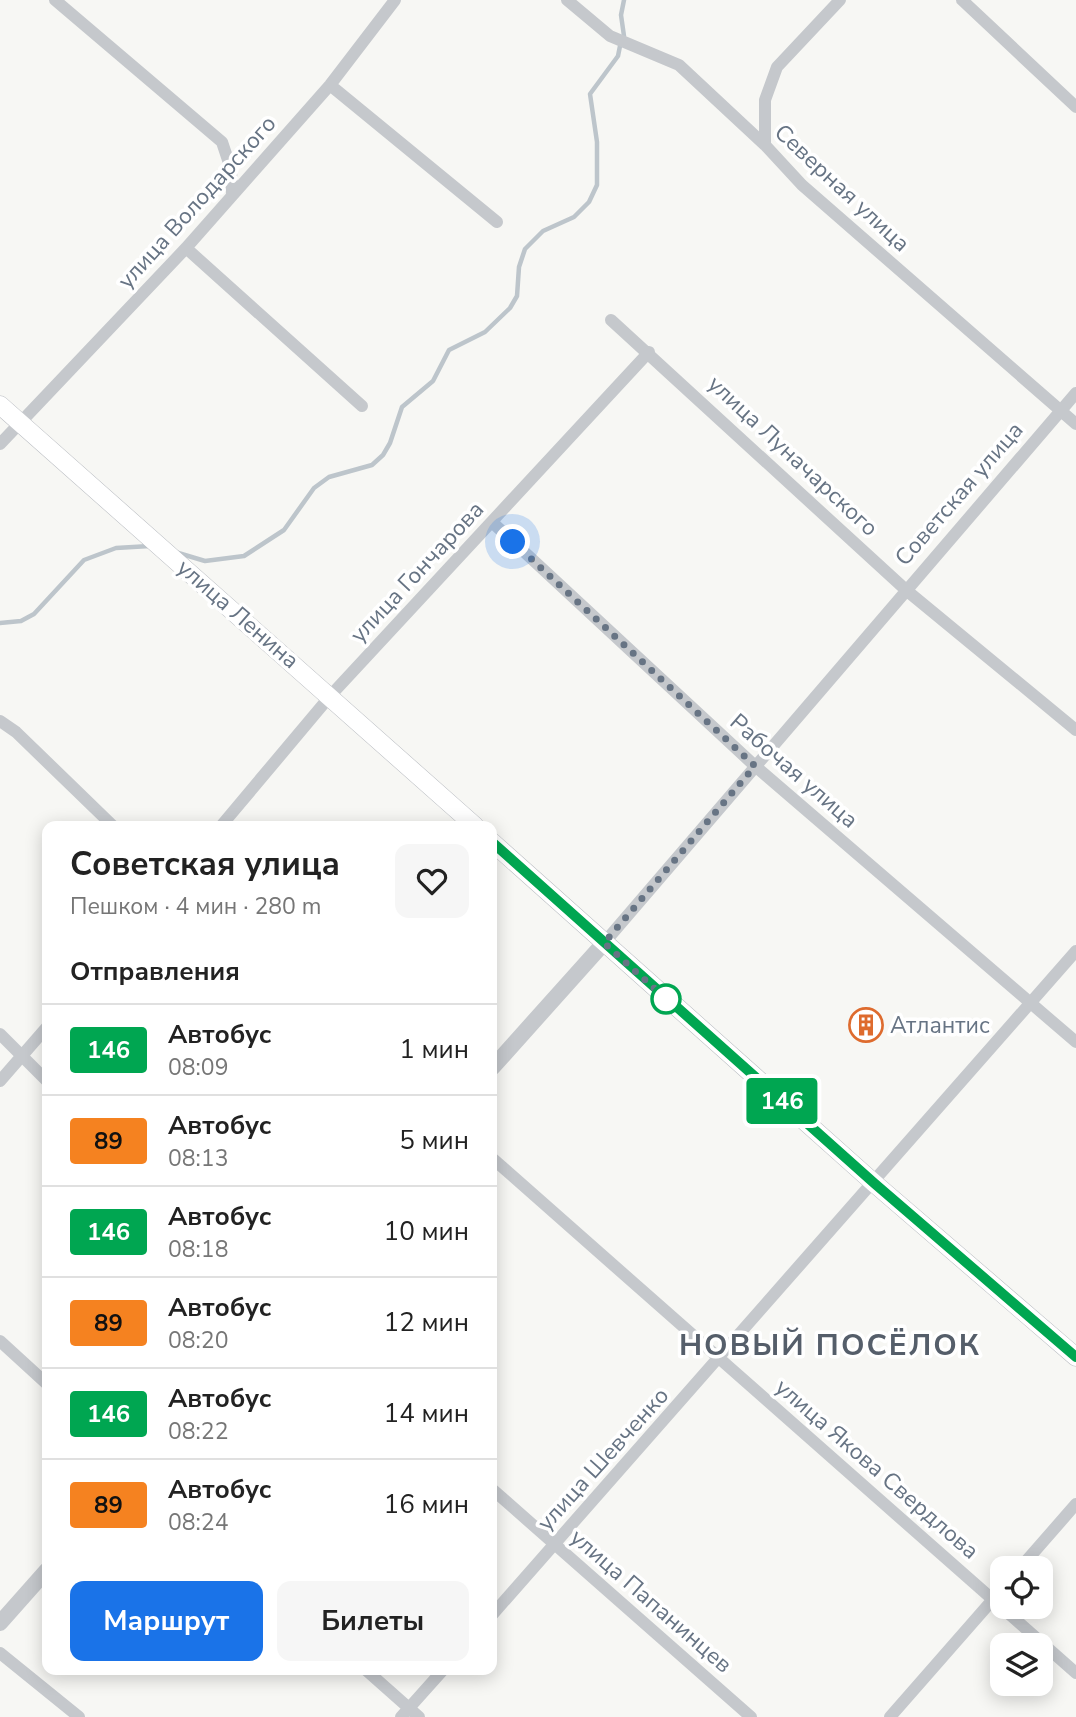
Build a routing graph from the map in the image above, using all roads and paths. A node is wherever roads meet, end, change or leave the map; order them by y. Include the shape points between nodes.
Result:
1 (55, 0) edge
2 (395, 0) edge
3 (567, 0) edge
4 (840, 0) edge
5 (962, 0) edge
6 (330, 85) junction
7 (1076, 107) edge
8 (765, 145) junction
9 (232, 195) junction
10 (497, 222) dead end
11 (186, 248) junction
12 (611, 320) dead end
13 (649, 352) junction
14 (1076, 393) edge
15 (0, 404) edge
16 (362, 407) dead end
17 (1060, 411) junction
18 (22, 424) junction
19 (1076, 424) edge
20 (0, 444) edge
21 (493, 523) junction
22 (906, 590) junction
23 (331, 695) junction
24 (0, 721) edge
25 (1076, 730) edge
26 (755, 766) junction
27 (108, 821) edge
28 (226, 821) edge
29 (470, 821) edge
30 (497, 847) edge
31 (604, 943) junction
32 (1076, 951) edge
33 (1031, 1003) junction
34 (42, 1033) edge
35 (0, 1034) edge
36 (1076, 1042) edge
37 (22, 1057) junction
38 (497, 1062) edge
39 (42, 1075) edge
40 (0, 1081) edge
41 (497, 1162) edge
42 (874, 1183) junction
43 (0, 1340) edge
44 (1076, 1357) edge
45 (720, 1359) junction
46 (42, 1379) edge
47 (497, 1494) edge
48 (1076, 1504) edge
49 (554, 1545) junction
50 (1030, 1556) edge
51 (42, 1576) edge
52 (990, 1597) edge
53 (990, 1601) edge
54 (497, 1609) edge
55 (1015, 1619) edge
56 (0, 1623) edge
57 (0, 1653) edge
58 (1076, 1673) edge
59 (371, 1675) edge
60 (439, 1675) edge
61 (409, 1714) edge
62 (79, 1717) edge
63 (751, 1717) edge
64 (890, 1717) edge

1 - 9 street via 222,142 231,169
2 - 6 street, улица Володарского
3 - 8 street, Северная улица via 610,36 679,65
4 - 8 street via 777,67 765,100
5 - 7 street
6 - 9 street, улица Володарского
6 - 10 street
8 - 17 street, Северная улица via 802,185
9 - 11 street, улица Володарского
11 - 16 street
11 - 18 street, улица Володарского
12 - 13 street, улица Луначарского
13 - 21 street, улица Гончарова
13 - 22 street, улица Луначарского
14 - 17 street, Советская улица
15 - 18 main road, улица Ленина
17 - 19 street, Северная улица
17 - 22 street, Советская улица
18 - 20 street, улица Володарского
18 - 23 main road, улица Ленина
21 - 23 street, улица Гончарова
21 - 26 street, Рабочая улица
22 - 25 street, улица Луначарского
22 - 26 street, Советская улица
23 - 28 street, улица Гончарова
23 - 29 main road, улица Ленина
24 - 27 street
26 - 31 street, Советская улица
26 - 33 street, Рабочая улица
30 - 31 main road
31 - 38 street, Советская улица
31 - 42 main road
32 - 33 street, улица Шевченко
33 - 36 street, Рабочая улица
33 - 42 street, улица Шевченко
34 - 37 street
35 - 37 street
37 - 39 street
37 - 40 street
41 - 45 street, улица Якова Свердлова
42 - 44 main road
42 - 45 street, улица Шевченко
43 - 46 street
45 - 49 street, улица Шевченко
45 - 52 street, улица Якова Свердлова
47 - 49 street, улица Папанинцев
48 - 50 street
49 - 54 street, улица Шевченко
49 - 63 street, улица Папанинцев
51 - 56 street
53 - 64 street
55 - 58 street, улица Якова Свердлова
57 - 62 street
59 - 61 street
60 - 61 street

